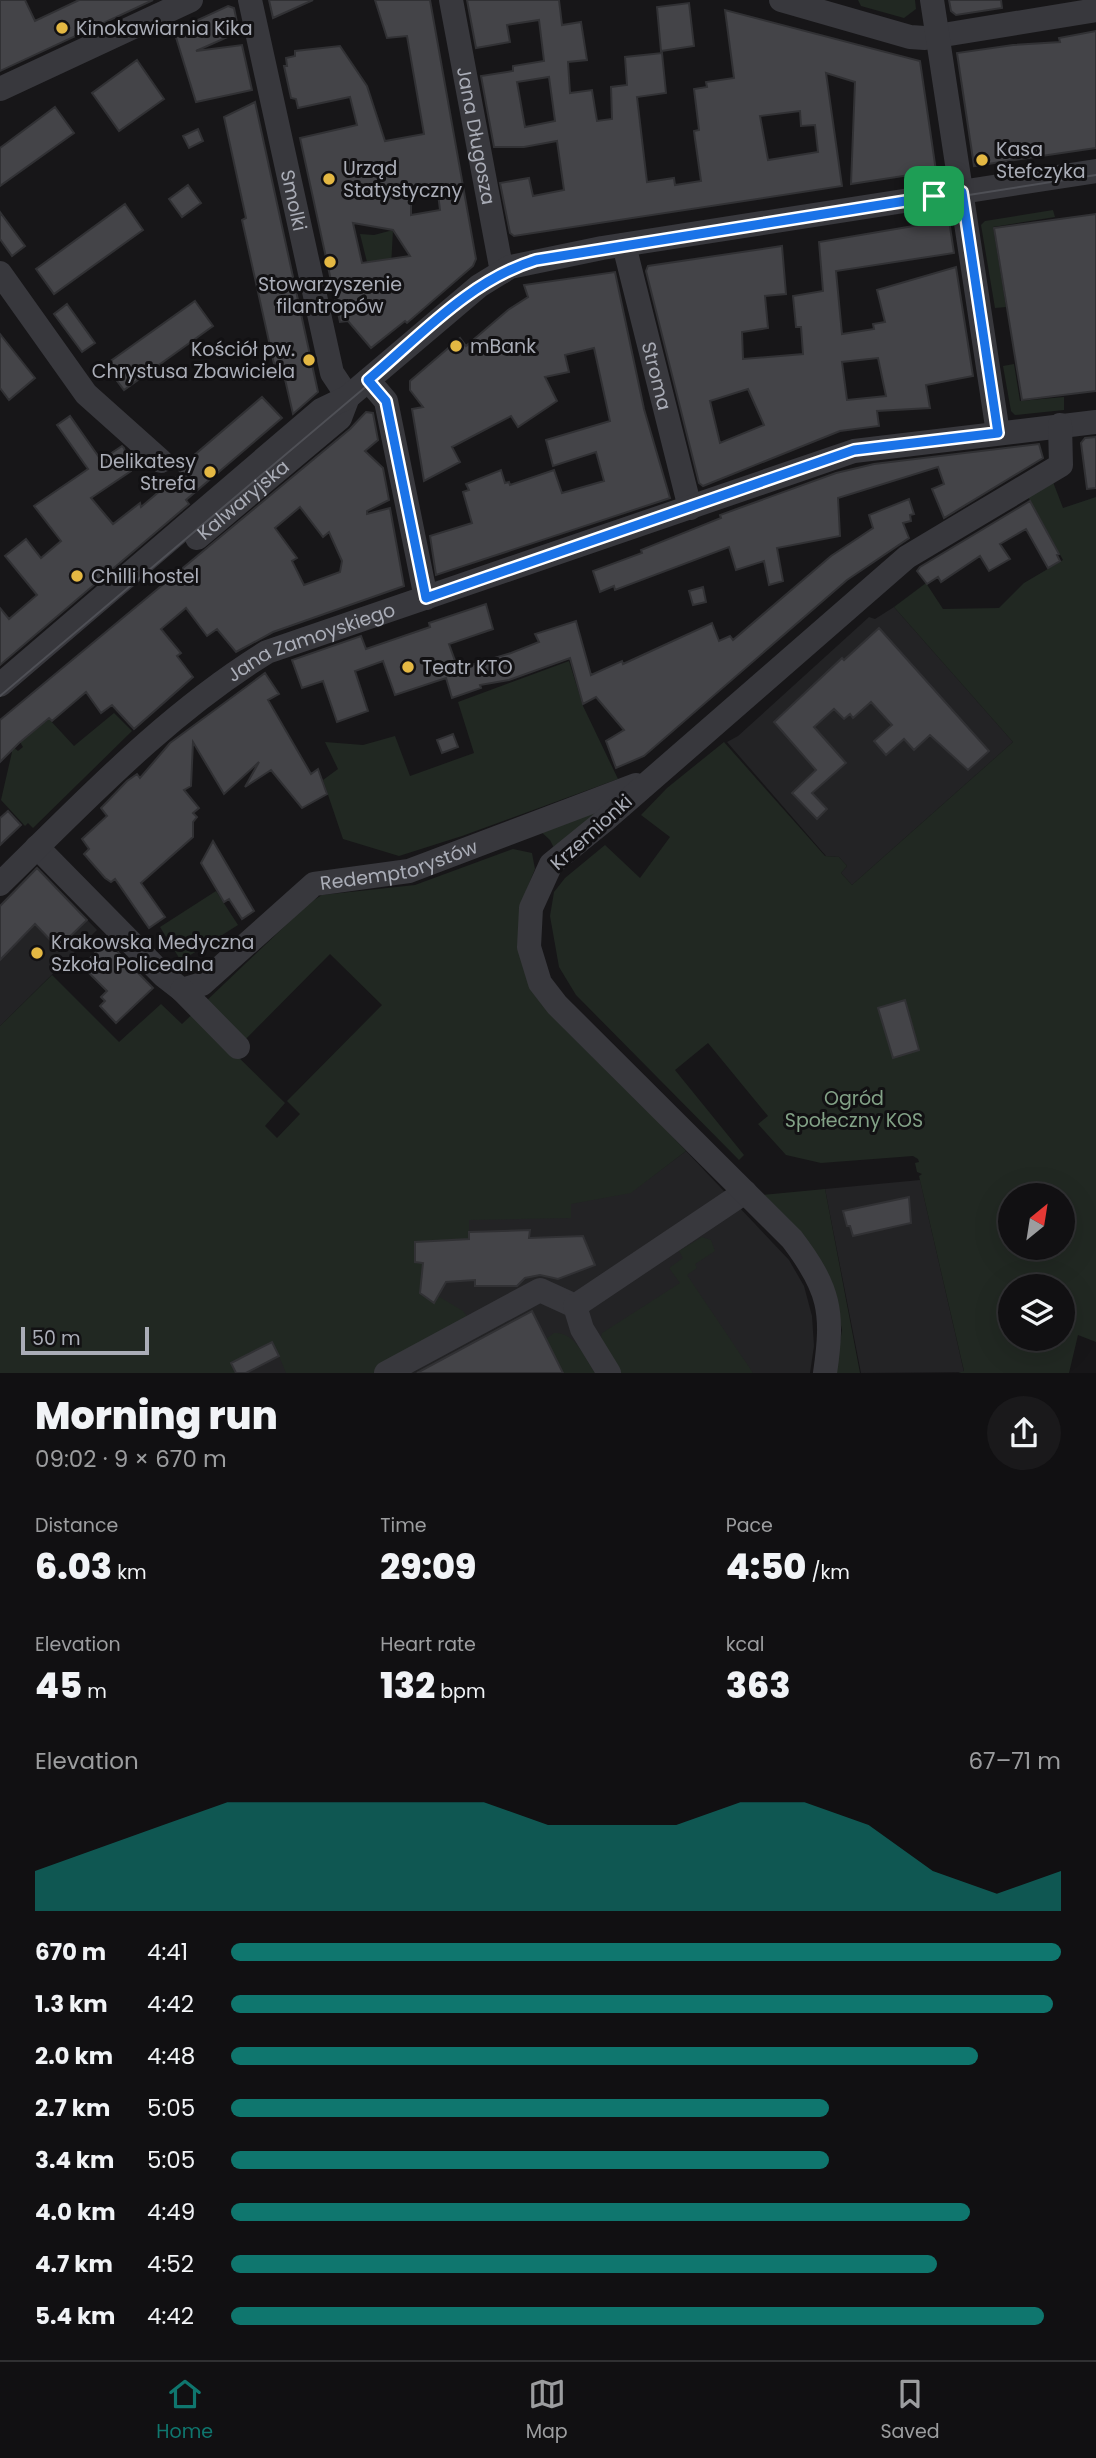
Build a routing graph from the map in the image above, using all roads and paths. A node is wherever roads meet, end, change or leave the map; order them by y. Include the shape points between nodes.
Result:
1 (191, 0) edge
2 (250, 0) edge
3 (451, 0) edge
4 (781, 0) edge
5 (932, 0) edge
6 (1096, 10) edge
7 (937, 37) junction
8 (0, 89) edge
9 (1096, 171) edge
10 (962, 192) junction
11 (624, 245) junction
12 (0, 272) edge
13 (502, 272) junction
14 (368, 380) junction
15 (348, 397) junction
16 (1096, 422) edge
17 (1060, 425) junction
18 (998, 433) junction
19 (161, 461) dead end
20 (690, 508) junction
21 (426, 598) junction
22 (0, 685) edge
23 (0, 705) edge
24 (650, 779) junction
25 (518, 832) junction
26 (37, 847) junction
27 (551, 864) junction
28 (0, 884) edge
29 (183, 990) junction
30 (238, 1047) dead end
31 (745, 1192) junction
32 (575, 1306) junction
33 (386, 1373) edge
34 (609, 1373) edge
35 (825, 1373) edge

1 - 8 street
2 - 15 street, Smolki via 332,373
3 - 13 street, Jana Długosza
4 - 7 street via 911,37
5 - 7 street
6 - 7 street
7 - 10 street
9 - 10 street, Kalwaryjska
10 - 11 street, Kalwaryjska
10 - 18 street
11 - 13 street, Kalwaryjska via 536,260
11 - 20 street, Stroma
12 - 19 street via 86,394
13 - 14 street, Kalwaryjska via 479,286
14 - 15 street, Kalwaryjska
14 - 21 street via 386,401
15 - 22 street, Kalwaryjska via 321,410
15 - 23 street, Kalwaryjska via 340,418
16 - 17 street, Jana Zamoyskiego
17 - 18 street, Jana Zamoyskiego
17 - 24 street, Krzemionki via 1061,465 907,557
18 - 20 street, Jana Zamoyskiego via 854,450
20 - 21 street, Jana Zamoyskiego
21 - 26 street, Jana Zamoyskiego via 267,652 226,677 150,737
24 - 25 street, Redemptorystów
24 - 27 street, Krzemionki
25 - 27 street via 532,836
25 - 29 street, Redemptorystów via 410,871 314,884 202,985
26 - 28 street, Jana Zamoyskiego
26 - 29 street
27 - 31 street, Krzemionki via 531,908 528,947 540,983
29 - 30 street
31 - 32 street
31 - 35 street, Krzemionki via 792,1239 822,1287 831,1323
32 - 33 street via 540,1290
32 - 34 street via 582,1329

